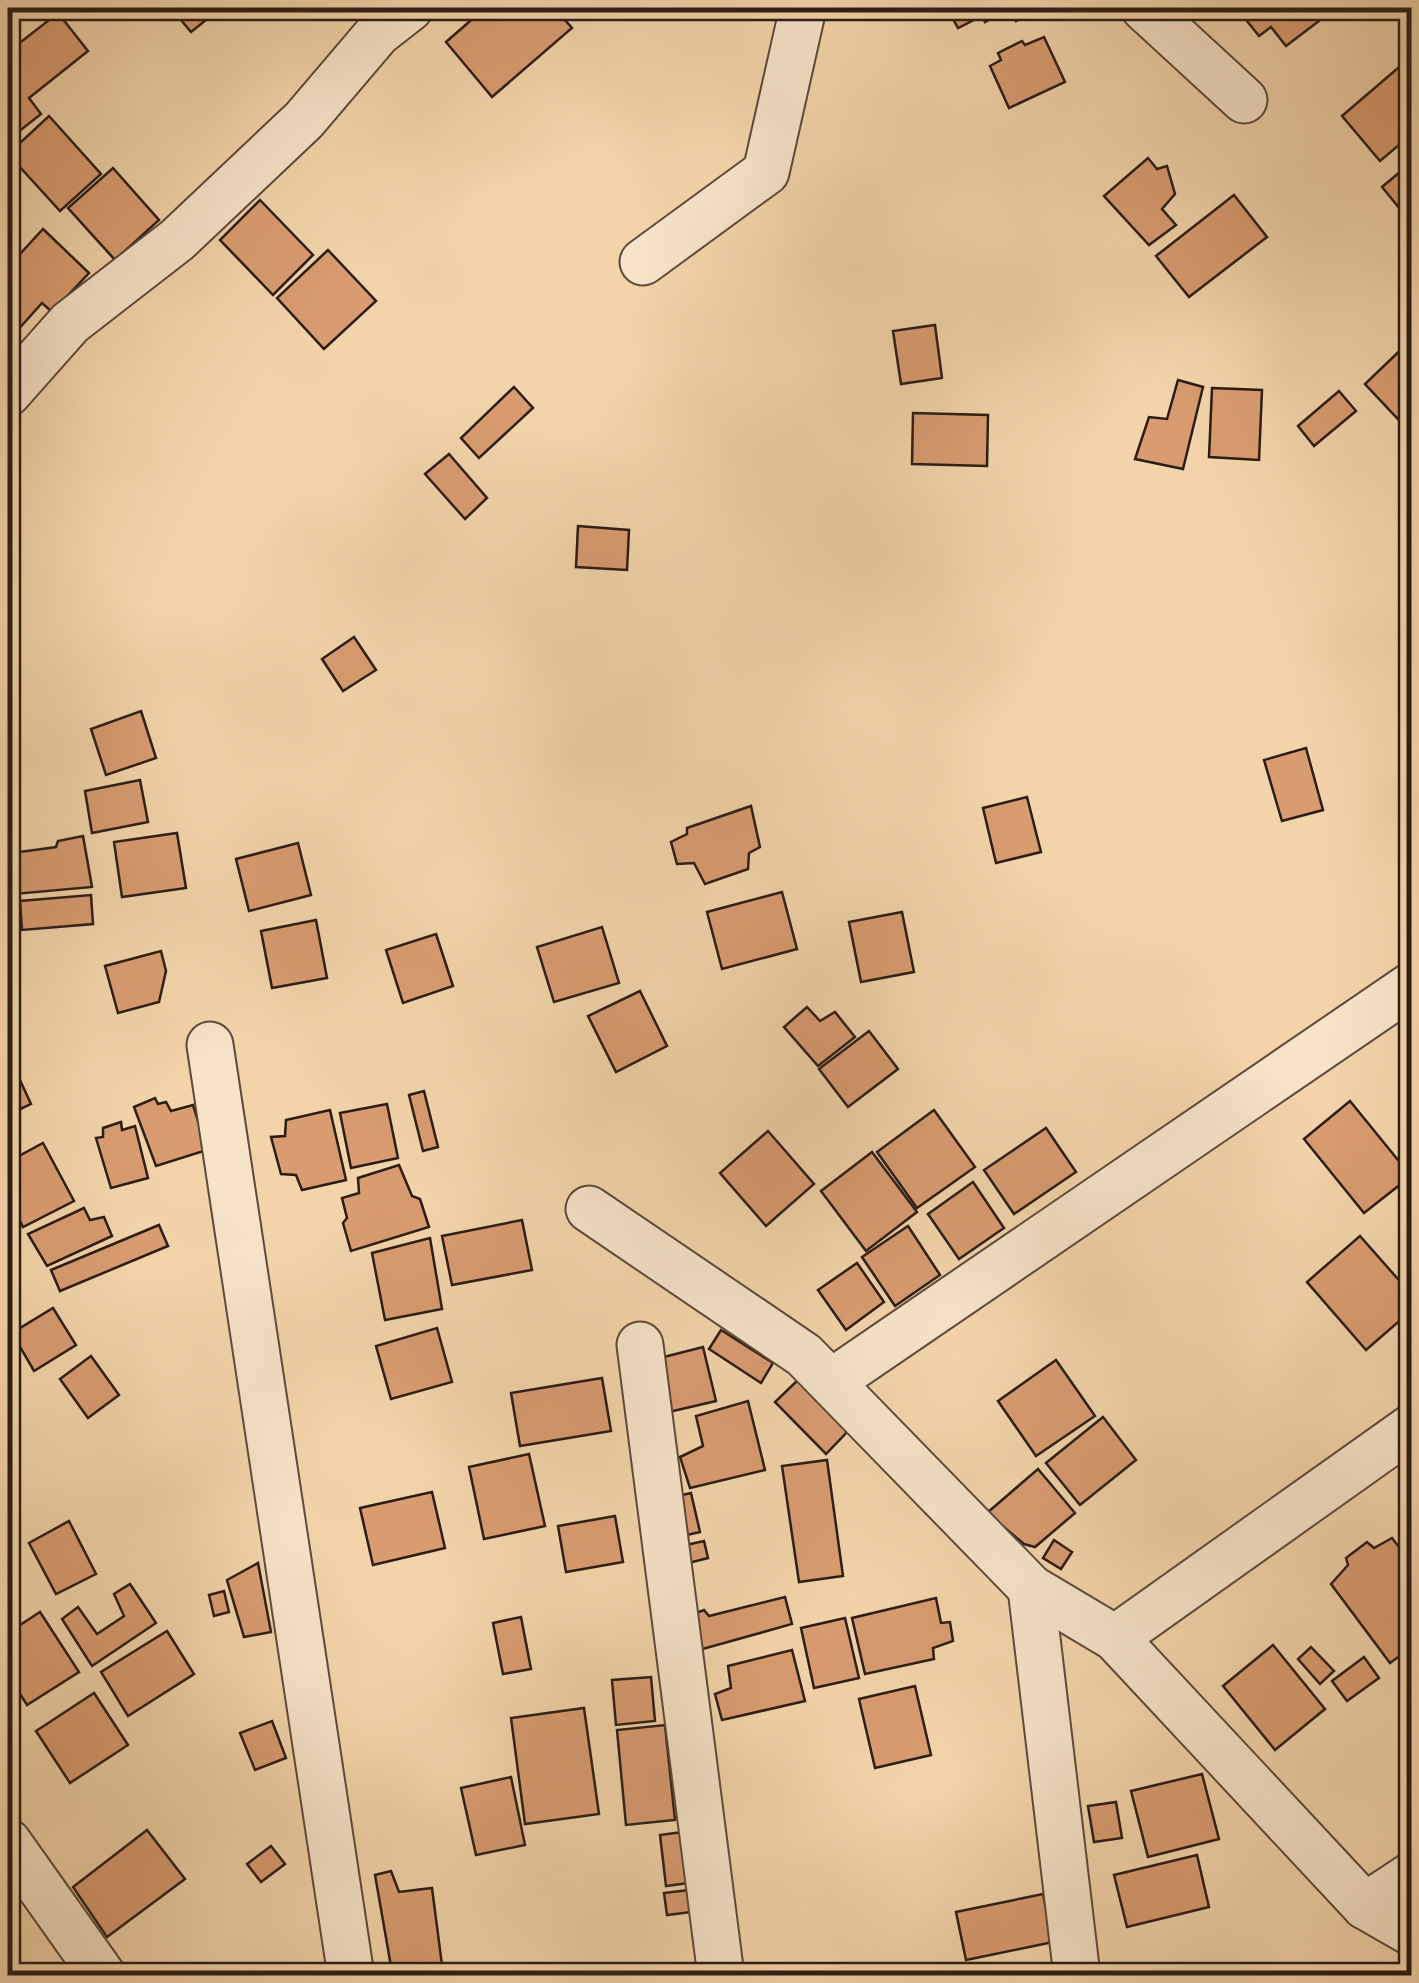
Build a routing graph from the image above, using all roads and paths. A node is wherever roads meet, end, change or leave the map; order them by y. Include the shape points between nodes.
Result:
1 (410, 8) edge
2 (802, 8) edge
3 (1144, 8) edge
4 (1244, 100) dead end
5 (642, 262) dead end
6 (8, 394) edge
7 (1412, 985) edge
8 (210, 1045) dead end
9 (589, 1208) dead end
10 (640, 1345) dead end
11 (831, 1382) junction
12 (1412, 1426) edge
13 (1031, 1588) junction
14 (1115, 1638) junction
15 (8, 1842) edge
16 (1412, 1874) edge
17 (1364, 1906) junction
18 (1412, 1932) edge
19 (339, 1969) edge
20 (102, 1976) edge
21 (721, 1976) edge
22 (1077, 1976) edge

1 - 6 street via 178,240 70,323
2 - 5 street via 766,172
3 - 4 street
7 - 11 street
8 - 19 street
9 - 11 street via 804,1355
10 - 21 street
11 - 13 street
12 - 14 street
13 - 14 street
13 - 22 street
14 - 17 street
15 - 20 street
16 - 17 street
17 - 18 street

